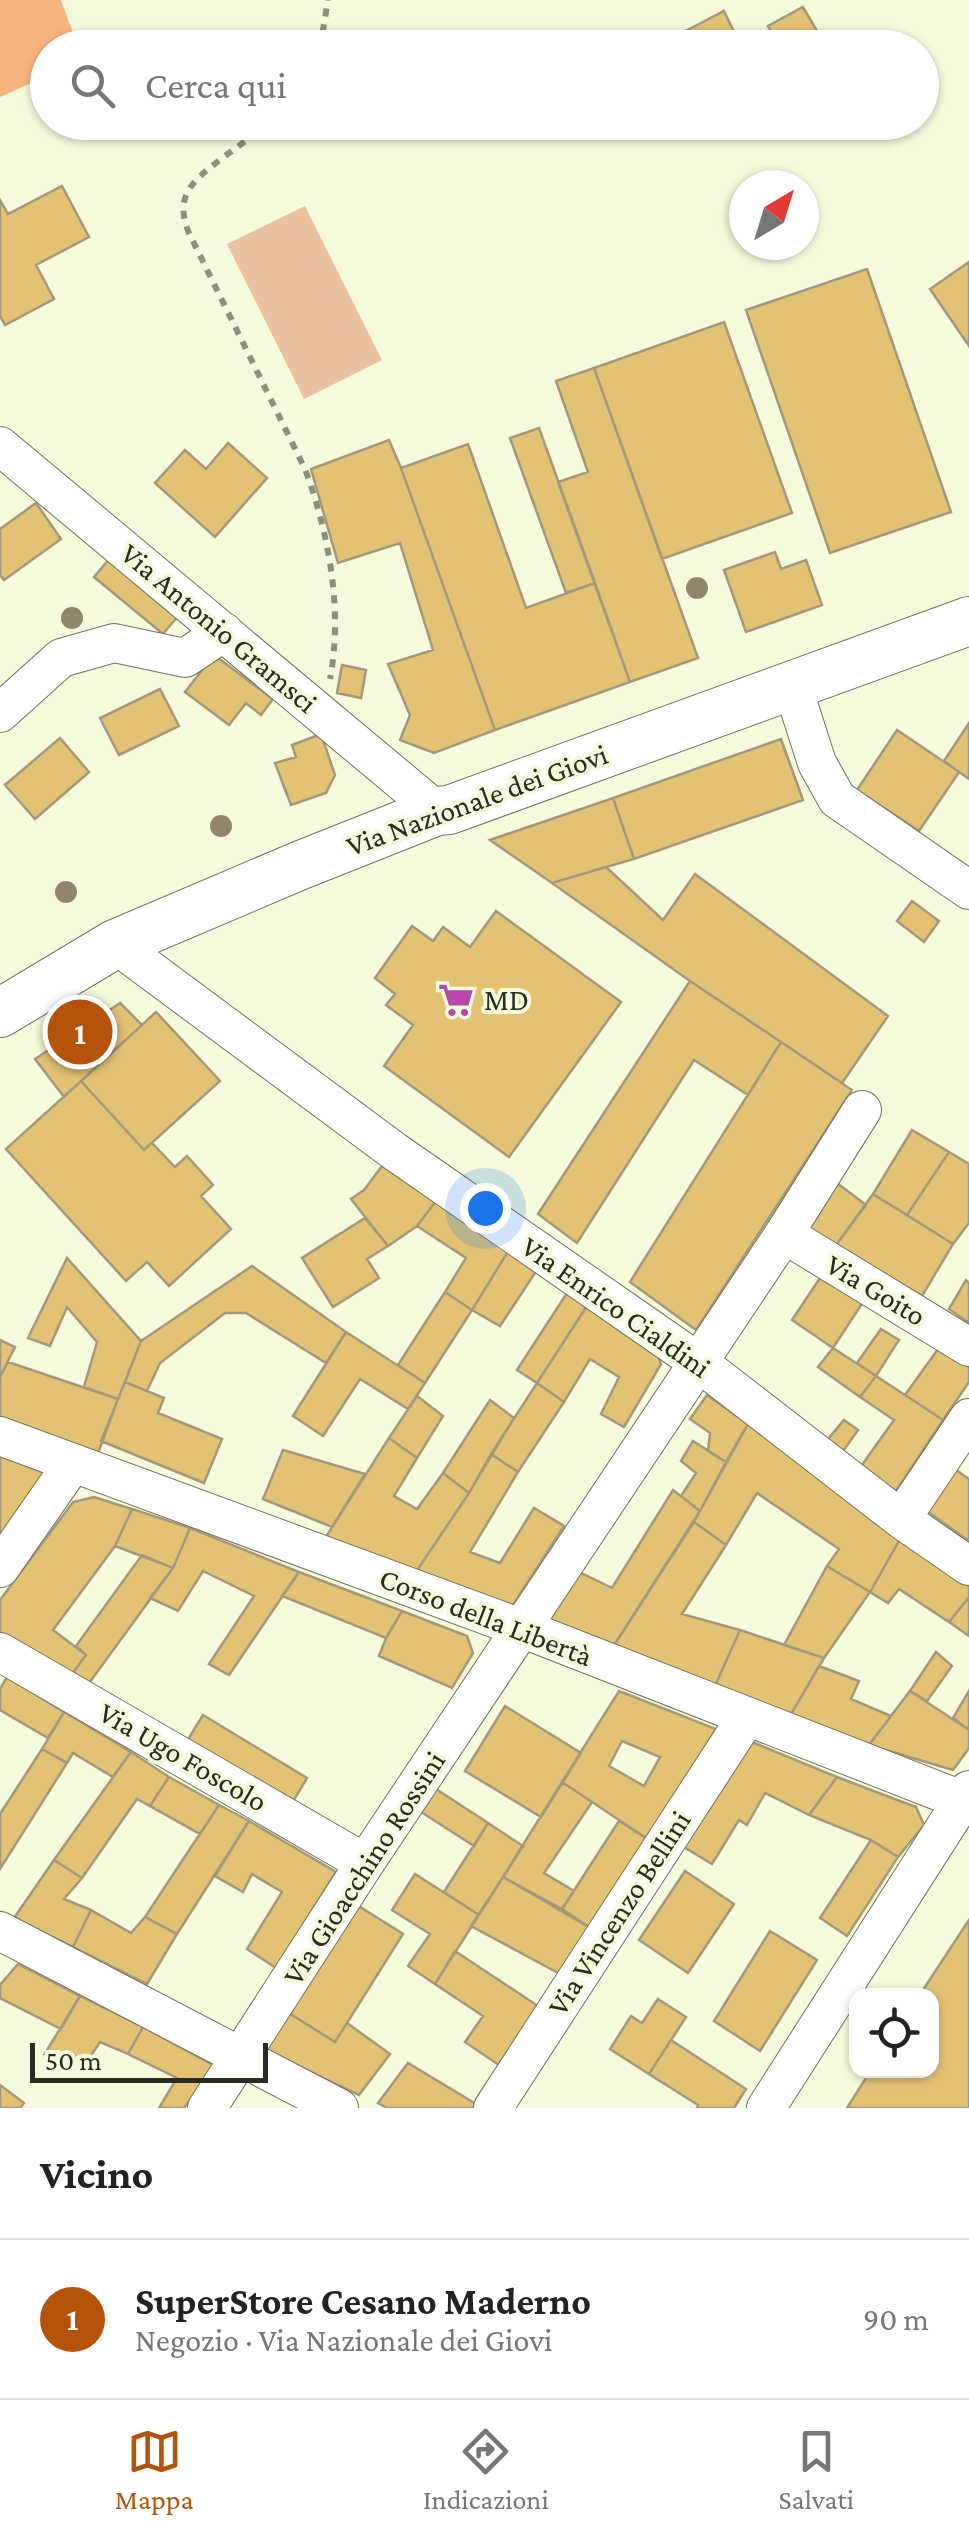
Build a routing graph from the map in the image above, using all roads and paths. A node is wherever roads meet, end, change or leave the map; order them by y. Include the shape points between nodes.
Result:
1 (328, 0) edge
2 (323, 30) edge
3 (247, 140) edge
4 (0, 446) edge
5 (969, 621) edge
6 (224, 632) junction
7 (792, 685) junction
8 (318, 711) junction
9 (0, 713) edge
10 (437, 810) junction
11 (969, 890) edge
12 (116, 944) junction
13 (0, 1014) edge
14 (862, 1110) dead end
15 (784, 1234) junction
16 (969, 1346) edge
17 (698, 1362) junction
18 (969, 1418) edge
19 (0, 1436) edge
20 (73, 1463) junction
21 (902, 1519) junction
22 (969, 1566) edge
23 (0, 1568) edge
24 (521, 1628) junction
25 (0, 1652) edge
26 (746, 1718) junction
27 (967, 1798) edge
28 (365, 1863) junction
29 (5, 1943) edge
30 (241, 2057) junction
31 (207, 2108) edge
32 (340, 2108) edge
33 (493, 2108) edge
34 (766, 2108) edge

1 - 2 path
3 - 8 path via 192,183 183,215 305,469 323,524 334,643
4 - 6 street, Via Antonio Gramsci
5 - 7 main road, Via Nazionale dei Giovi
6 - 8 street, Via Antonio Gramsci
6 - 9 street via 185,658 114,643 60,658
7 - 10 main road, Via Nazionale dei Giovi
7 - 11 street via 816,764 836,799
8 - 10 street, Via Antonio Gramsci
10 - 12 main road, Via Nazionale dei Giovi
12 - 13 main road, Via Nazionale dei Giovi
12 - 17 street, Via Enrico Cialdini via 394,1151
14 - 15 street, Via Gioacchino Rossini
15 - 16 street, Via Goito
15 - 17 street, Via Gioacchino Rossini
17 - 21 street, Via Enrico Cialdini
17 - 24 street, Via Gioacchino Rossini
18 - 21 street
19 - 20 street, Corso della Libertà
20 - 23 street
20 - 24 street, Corso della Libertà
21 - 22 street, Via Enrico Cialdini
24 - 26 street, Corso della Libertà
24 - 28 street, Via Gioacchino Rossini
25 - 28 street, Via Ugo Foscolo
26 - 27 street, Corso della Libertà
26 - 33 street, Via Vincenzo Bellini
27 - 34 street
28 - 30 street, Via Gioacchino Rossini
29 - 30 street
30 - 31 street, Via Gioacchino Rossini
30 - 32 street

